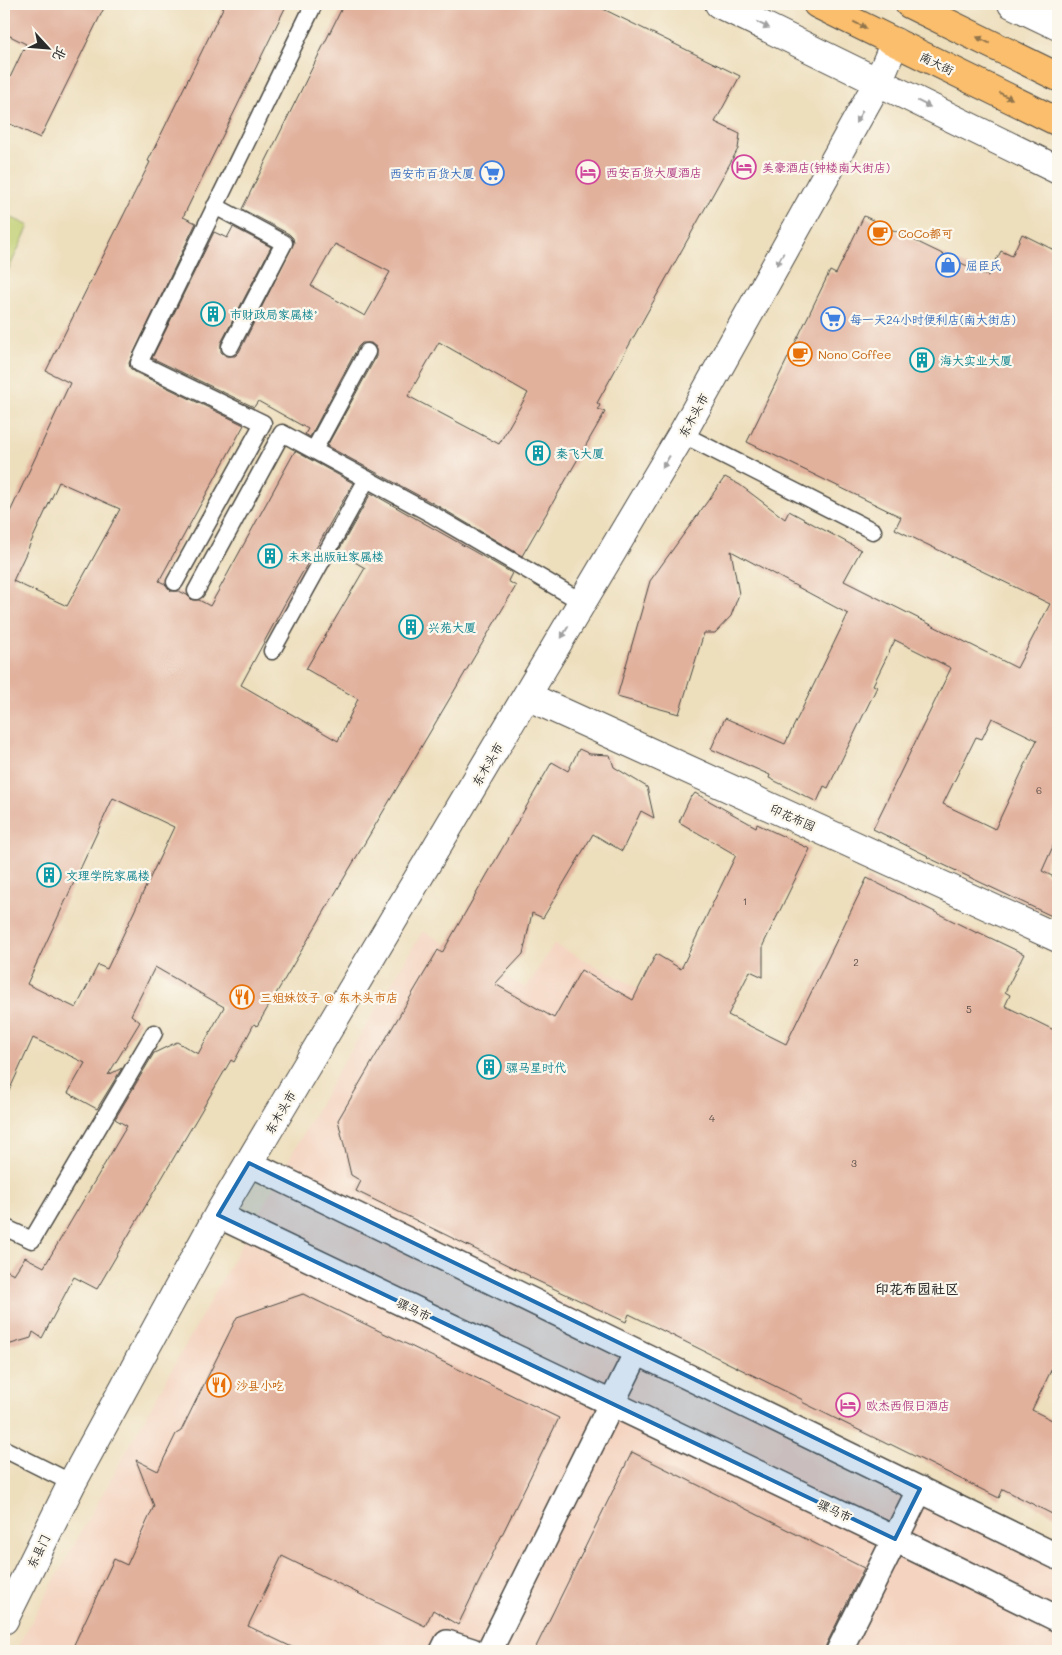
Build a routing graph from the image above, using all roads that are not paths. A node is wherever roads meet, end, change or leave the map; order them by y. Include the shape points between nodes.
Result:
1 (314, 4) edge
2 (719, 4) edge
3 (817, 4) edge
4 (909, 4) edge
5 (1012, 4) edge
6 (1058, 26) edge
7 (895, 42) junction
8 (1058, 77) edge
9 (878, 82) junction
10 (1058, 122) edge
11 (1058, 170) edge
12 (215, 206) junction
13 (230, 347) dead end
14 (367, 352) dead end
15 (682, 434) junction
16 (314, 450) junction
17 (367, 479) junction
18 (873, 531) dead end
19 (175, 582) dead end
20 (196, 591) dead end
21 (582, 602) junction
22 (272, 651) dead end
23 (527, 696) junction
24 (1058, 938) edge
25 (154, 1033) dead end
26 (249, 1163) junction
27 (218, 1215) junction
28 (4, 1227) edge
29 (637, 1352) junction
30 (610, 1404) junction
31 (4, 1449) edge
32 (72, 1482) junction
33 (920, 1489) junction
34 (895, 1539) junction
35 (1058, 1557) edge
36 (1058, 1619) edge
37 (4, 1620) edge
38 (443, 1651) edge
39 (472, 1651) edge
40 (489, 1651) edge
41 (838, 1651) edge

1 - 12 lane
2 -> 9 street
3 -> 7 main road, 南大街
8 -> 4 main road
5 - 6 street
7 - 9 street, 东木头市
7 -> 10 main road, 南大街
9 -> 11 street
9 -> 15 street, 东木头市
12 - 13 lane via 284,243
12 - 19 lane via 139,363 263,423
14 - 16 lane
15 - 18 lane
15 -> 21 street, 东木头市
16 - 17 lane
16 - 20 lane via 282,433
17 - 21 lane
17 - 22 lane
21 -> 23 street, 东木头市
23 - 24 street, 印花布园
23 - 26 street, 东木头市
25 - 28 lane via 32,1240
26 - 27 street, 东木头市
26 - 29 street
27 - 30 street, 骡马市
27 - 32 street, 东木头市
29 - 30 street
29 - 33 street
30 - 34 street, 骡马市
30 - 40 street
31 - 32 lane
32 - 37 street, 东县门
33 - 34 street
33 - 35 street
34 - 36 street, 骡马市
34 - 41 street
38 - 39 street via 447,1643

